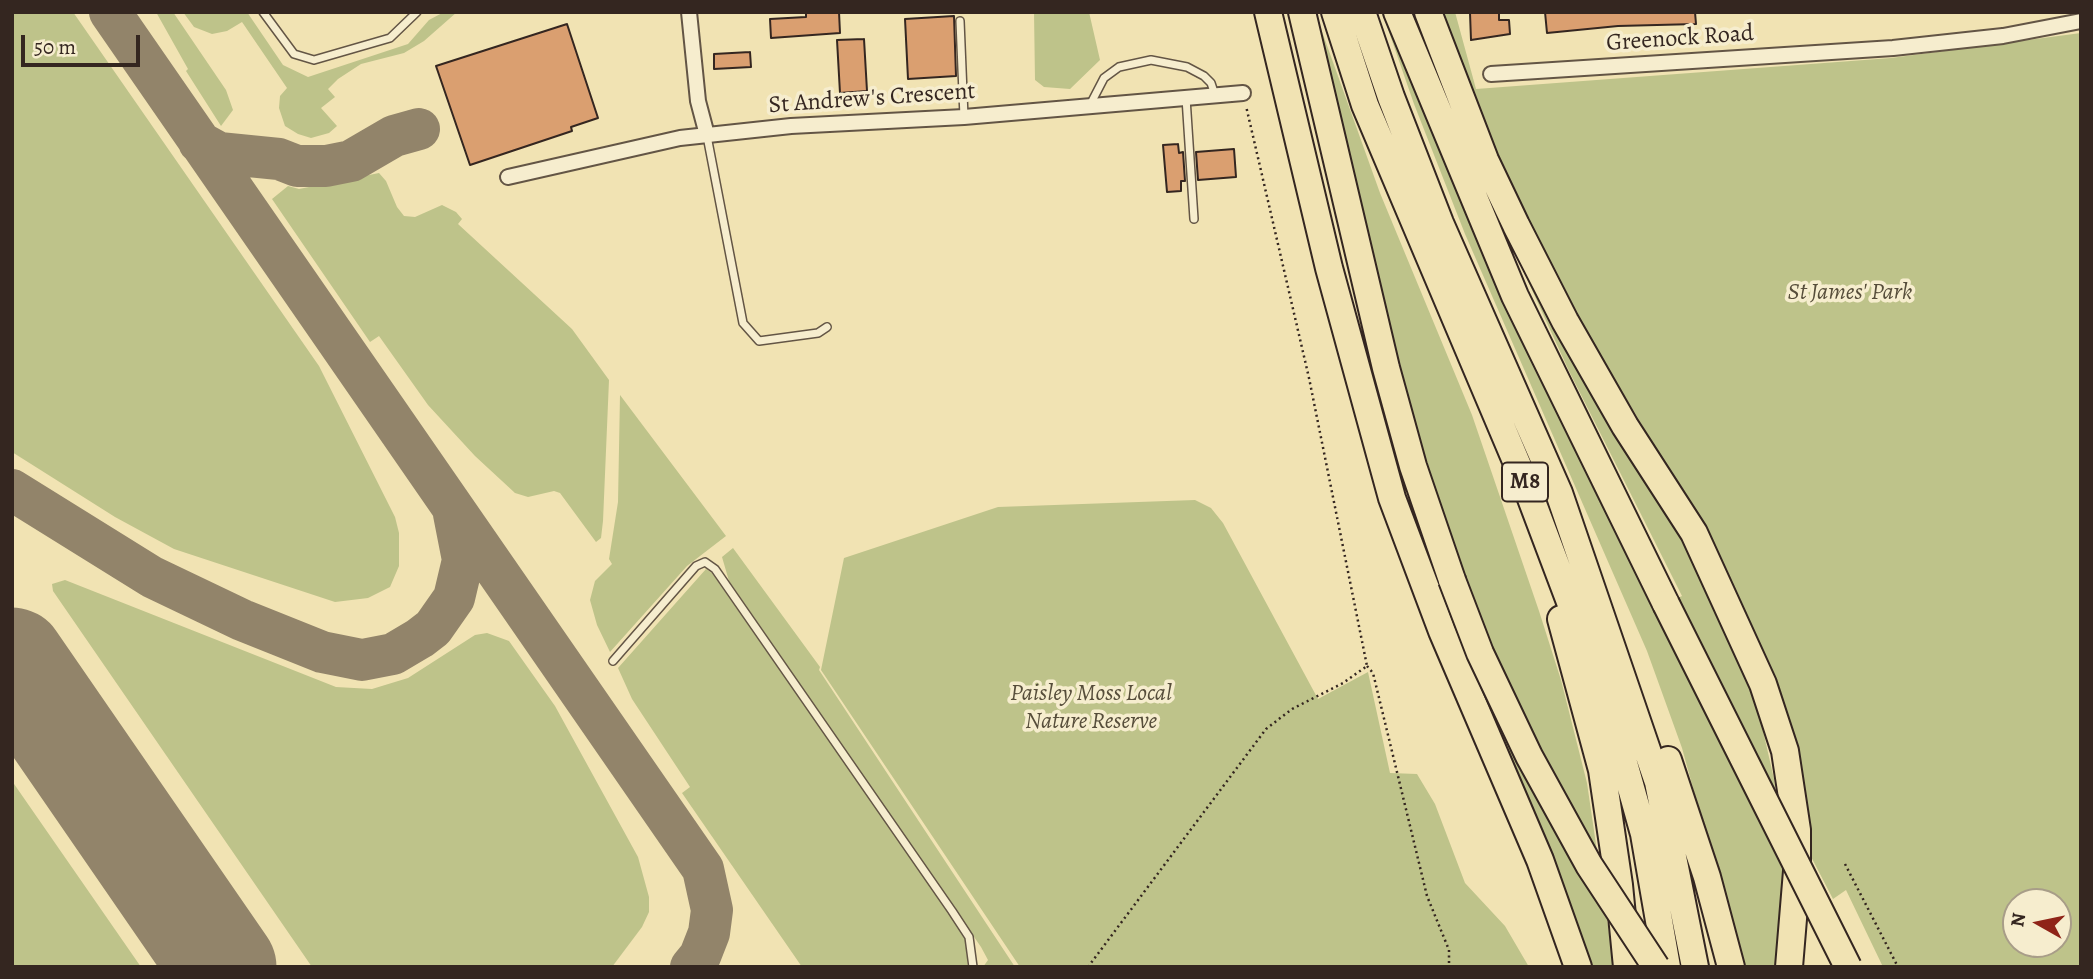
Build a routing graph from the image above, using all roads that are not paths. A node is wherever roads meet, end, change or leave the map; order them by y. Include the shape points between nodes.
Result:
1 (263, 12) edge
2 (417, 12) edge
3 (689, 12) edge
4 (1268, 12) edge
5 (1302, 12) edge
6 (1335, 12) edge
7 (1362, 12) edge
8 (1397, 12) edge
9 (1428, 12) edge
10 (960, 21) dead end
11 (2081, 21) edge
12 (1491, 74) dead end
13 (1243, 93) road end
14 (1215, 95) junction
15 (1186, 97) junction
16 (1090, 105) junction
17 (964, 117) junction
18 (707, 135) junction
19 (508, 177) dead end
20 (1194, 219) dead end
21 (1438, 283) junction
22 (827, 327) dead end
23 (1559, 493) junction
24 (613, 661) dead end
25 (973, 967) edge
26 (1578, 967) edge
27 (1628, 967) edge
28 (1656, 967) edge
29 (1667, 967) edge
30 (1695, 967) edge
31 (1731, 967) edge
32 (1788, 967) edge
33 (1848, 967) edge

1 - 2 lane via 294,54 314,60 390,38
3 - 18 street via 698,102
4 - 26 highway via 1329,268 1392,498 1442,631 1540,860
5 - 28 highway, bridge via 1385,368 1452,580 1528,756 1589,865
6 - 21 highway, M8 via 1365,105
7 - 23 highway, M8 via 1440,223
8 - 33 highway, bridge via 1515,296
9 - 32 highway via 1486,160 1522,237 1625,426 1694,533 1763,684 1785,751 1797,830
10 - 17 lane
11 - 12 street, Greenock Road via 2003,36 1893,48
13 - 14 street, St Andrew's Crescent
14 - 15 street, St Andrew's Crescent
14 - 16 lane via 1204,76 1187,67 1152,60 1119,67 1104,78
15 - 16 street, St Andrew's Crescent
15 - 20 lane
16 - 17 street, St Andrew's Crescent
17 - 18 street, St Andrew's Crescent
18 - 19 street, St Andrew's Crescent
18 - 22 lane via 743,323 759,341 818,333
21 - 27 highway, M8 via 1551,587 1590,719 1609,812
21 - 29 highway, M8 via 1524,480 1604,692 1647,847
23 - 30 highway, M8 via 1658,782
23 - 31 highway, M8 via 1618,625 1674,777
24 - 25 lane via 696,566 705,562 715,569 969,937

